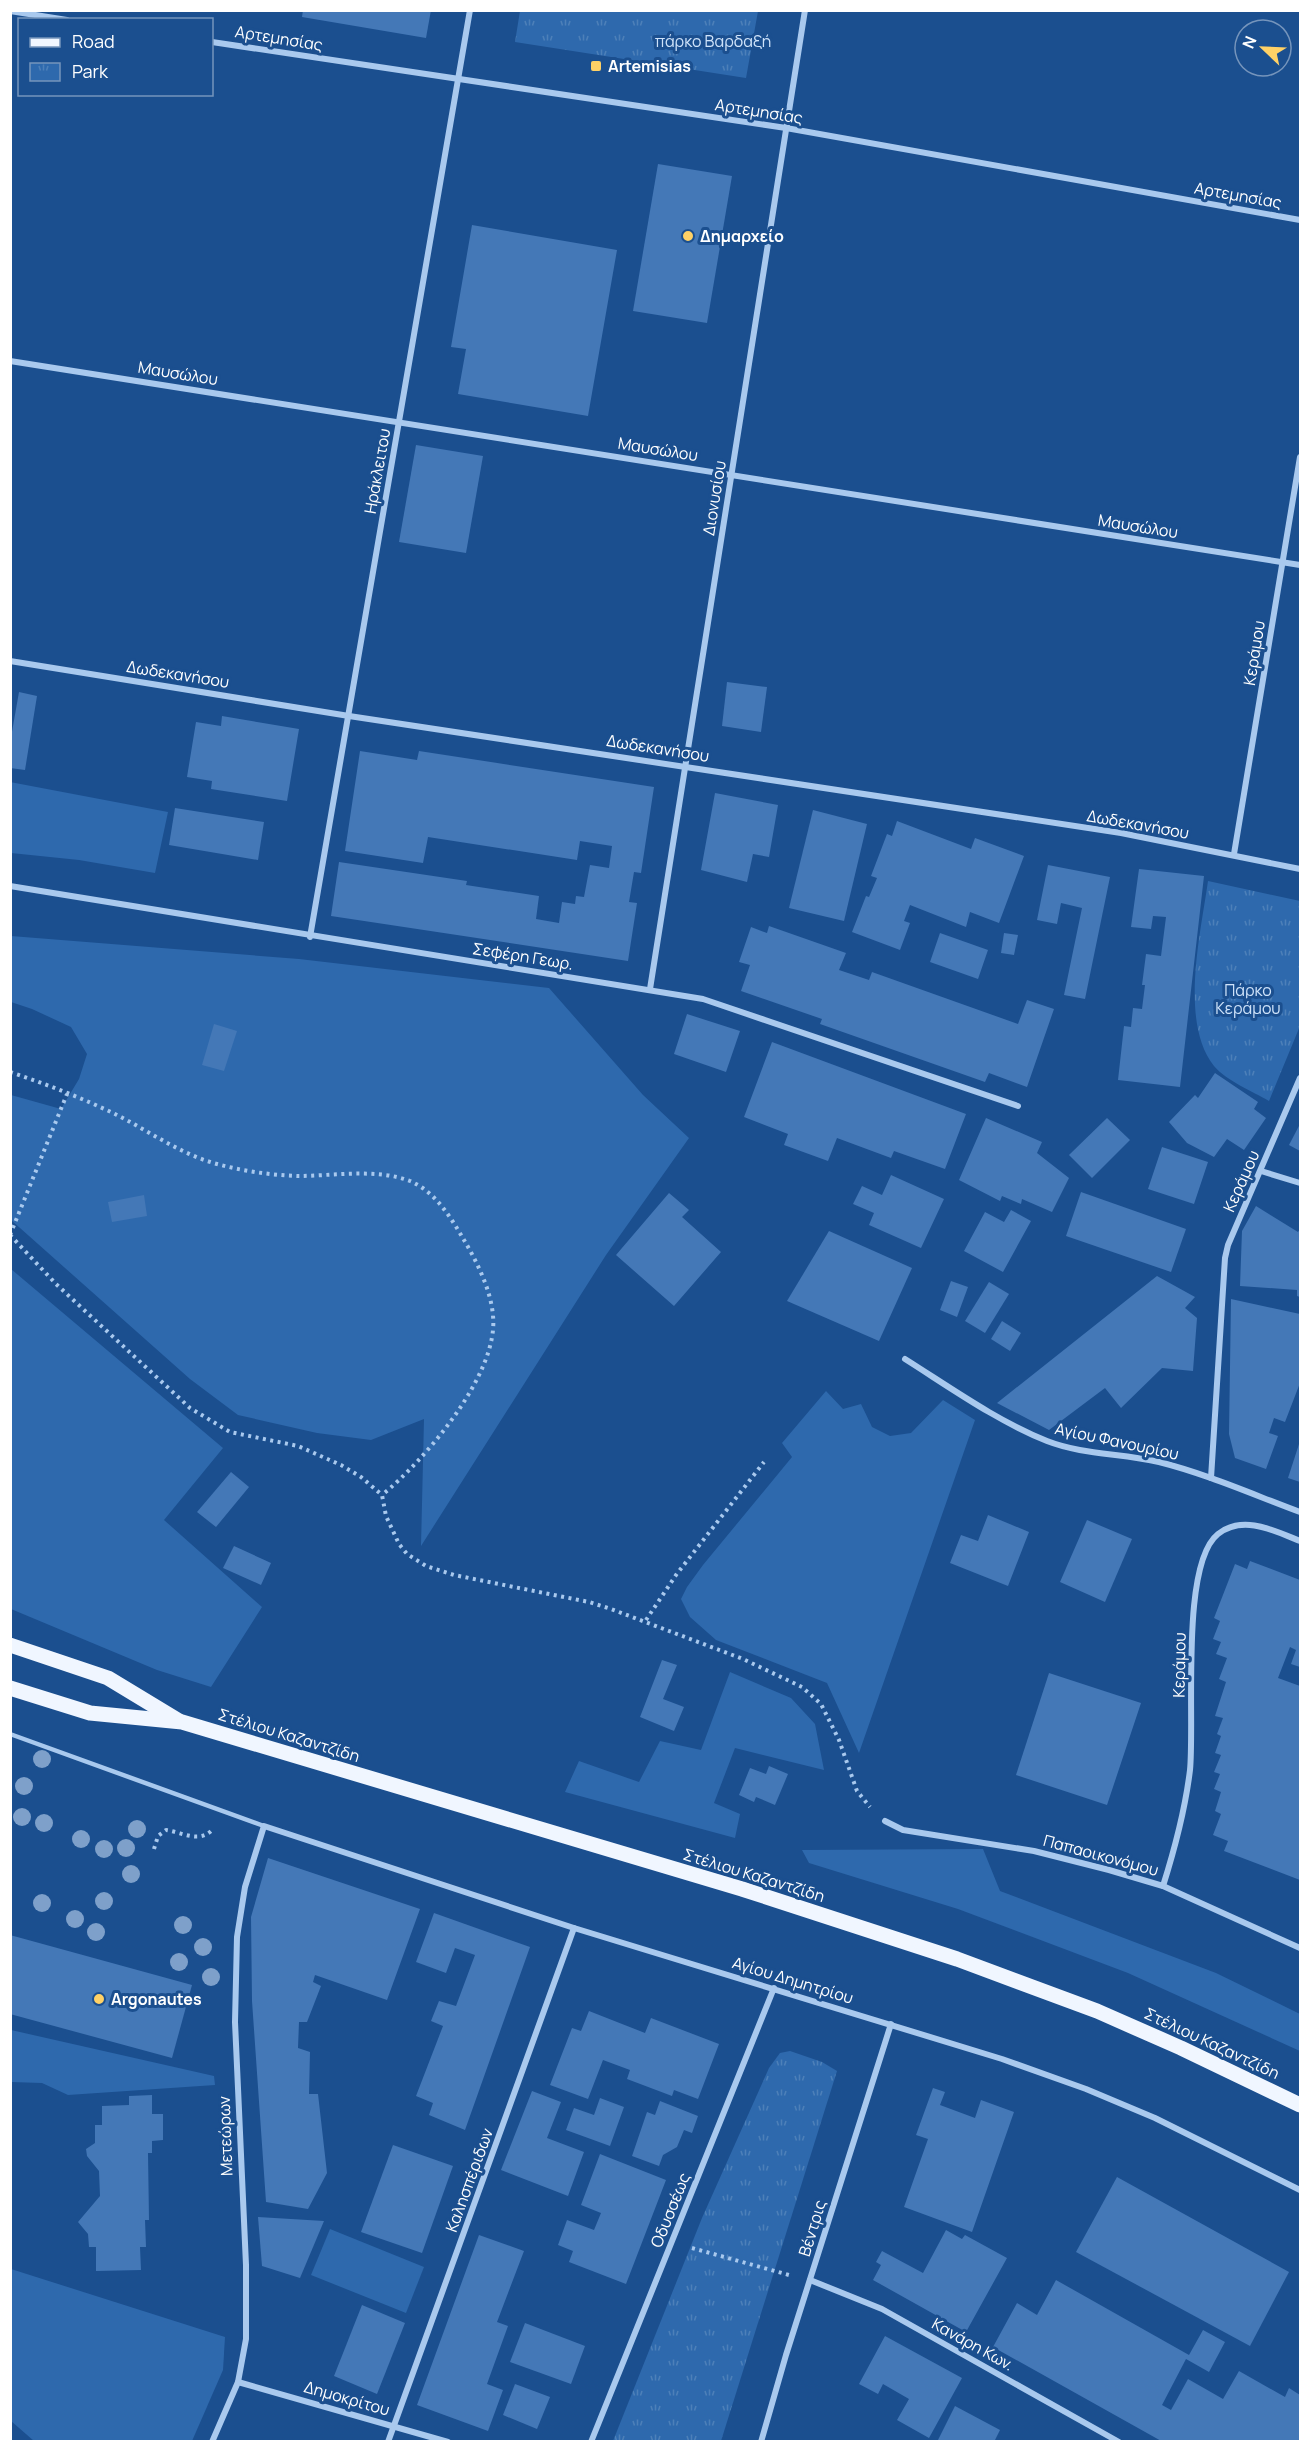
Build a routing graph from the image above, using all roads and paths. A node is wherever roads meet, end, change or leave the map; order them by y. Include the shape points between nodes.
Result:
1 (470, 10) edge
2 (805, 10) edge
3 (10, 11) edge
4 (54, 18) edge
5 (213, 42) edge
6 (458, 80) junction
7 (786, 128) junction
8 (1300, 220) edge
9 (10, 361) edge
10 (399, 422) junction
11 (1300, 457) edge
12 (731, 475) junction
13 (1282, 562) junction
14 (1300, 565) edge
15 (10, 661) edge
16 (349, 716) junction
17 (685, 766) junction
18 (1234, 854) junction
19 (1300, 869) edge
20 (10, 886) edge
21 (310, 937) junction
22 (650, 989) junction
23 (10, 1072) edge
24 (1300, 1078) edge
25 (67, 1094) junction
26 (1018, 1106) dead end
27 (1261, 1172) junction
28 (1300, 1183) edge
29 (10, 1235) edge
30 (905, 1359) dead end
31 (764, 1462) dead end
32 (1211, 1478) junction
33 (382, 1495) junction
34 (1300, 1512) edge
35 (1300, 1540) edge
36 (646, 1620) junction
37 (10, 1645) edge
38 (10, 1688) edge
39 (182, 1722) junction
40 (10, 1734) edge
41 (885, 1821) joint
42 (264, 1826) junction
43 (179, 1832) dead end
44 (154, 1849) dead end
45 (1163, 1886) junction
46 (574, 1928) junction
47 (1300, 1948) edge
48 (774, 1988) junction
49 (891, 2024) junction
50 (1300, 2105) edge
51 (1300, 2190) edge
52 (671, 2242) junction
53 (810, 2280) junction
54 (238, 2382) junction
55 (394, 2426) junction
56 (212, 2442) edge
57 (388, 2442) edge
58 (448, 2442) edge
59 (591, 2442) edge
60 (761, 2442) edge
61 (1119, 2442) edge

1 - 6 street, Ηράκλειτου
2 - 7 street, Διονυσίου
3 - 4 street
5 - 6 street, Αρτεμησίας
6 - 7 street, Αρτεμησίας
6 - 10 street, Ηράκλειτου
7 - 8 street, Αρτεμησίας
7 - 12 street, Διονυσίου
9 - 10 street, Μαυσώλου
10 - 12 street, Μαυσώλου
10 - 16 street, Ηράκλειτου
11 - 13 street, Κεράμου
12 - 13 street, Μαυσώλου
12 - 17 street, Διονυσίου
13 - 14 street, Μαυσώλου
13 - 18 street, Κεράμου
15 - 16 street, Δωδεκανήσου
16 - 17 street, Δωδεκανήσου
16 - 21 street, Ηράκλειτου
17 - 18 street, Δωδεκανήσου
17 - 22 street, Διονυσίου
18 - 19 street, Δωδεκανήσου
20 - 21 street, Σεφέρη Γεωρ.
21 - 22 street, Σεφέρη Γεωρ.
22 - 26 street, Σεφέρη Γεωρ. via 715,1002
23 - 25 path
24 - 27 street, Κεράμου
25 - 29 path
25 - 33 path via 216,1164 270,1174 372,1175 410,1181 448,1213 474,1257 485,1285 494,1317 491,1337 483,1364 451,1421 406,1476
27 - 28 street
27 - 32 street, Κεράμου via 1225,1258
29 - 33 path via 69,1297 190,1408 230,1432 282,1442 321,1455
30 - 32 street, Αγίου Φανουρίου via 1005,1420 1049,1441 1158,1462
31 - 36 path
32 - 34 street, Αγίου Φανουρίου
33 - 36 path via 386,1516 399,1544 426,1566 589,1602
35 - 45 street, Κεράμου via 1256,1525 1236,1526 1220,1532 1204,1553 1195,1597 1190,1768 1181,1828
36 - 41 path via 779,1674 813,1695 833,1726 857,1791
37 - 39 main road, Στέλιου Καζαντζίδη via 108,1678
38 - 39 main road, Στέλιου Καζαντζίδη via 90,1713
39 - 50 main road, Στέλιου Καζαντζίδη via 742,1889 947,1955 1097,2011
40 - 42 lane
41 - 45 street, Παπαοικονόμου via 903,1830 1034,1851
42 - 46 street, Αγίου Δημητρίου
42 - 54 street, Μετεώρων via 245,1887 237,1937 236,2056 246,2298 246,2339
43 - 44 path via 166,1830 158,1836
45 - 47 street, Παπαοικονόμου
46 - 48 street, Αγίου Δημητρίου
46 - 55 street, Καλησπέριδων
48 - 49 street, Αγίου Δημητρίου
48 - 52 street, Οδυσσέως
49 - 51 street, Αγίου Δημητρίου via 1086,2089 1155,2118
49 - 53 street, Βέντρις
52 - 53 path
52 - 59 street, Οδυσσέως
53 - 60 street, Βέντρις
53 - 61 street, Κανάρη Κων. via 882,2309
54 - 55 street, Δημοκρίτου
54 - 56 street, Μετεώρων
55 - 57 street, Καλησπέριδων
55 - 58 street, Δημοκρίτου

